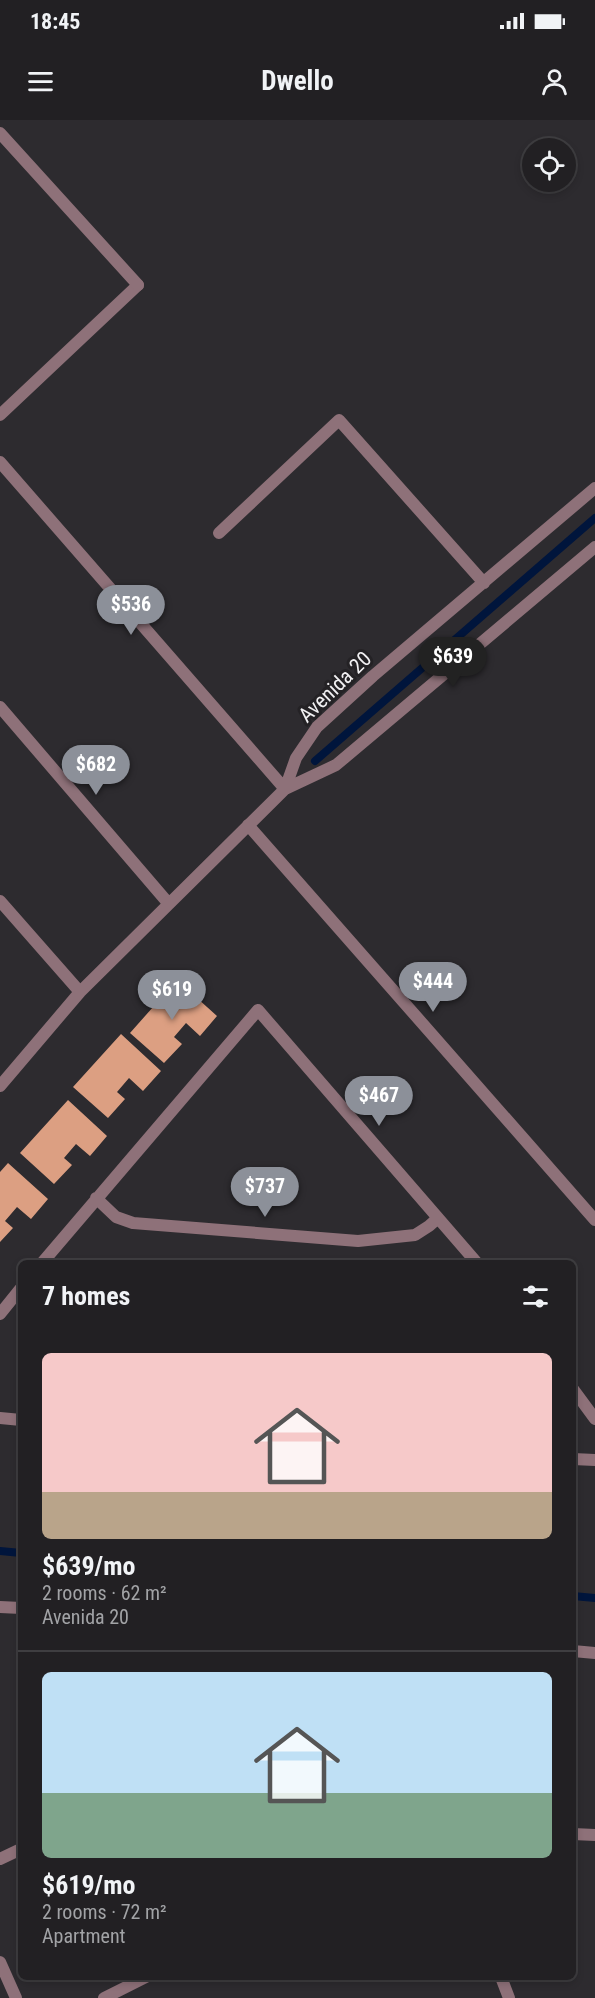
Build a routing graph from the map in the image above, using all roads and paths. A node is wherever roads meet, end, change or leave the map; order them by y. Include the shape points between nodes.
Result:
1 (0, 133) edge
2 (0, 416) edge
3 (0, 462) edge
4 (592, 497) edge
5 (219, 533) dead end
6 (595, 547) edge
7 (483, 583) junction
8 (0, 707) edge
9 (285, 789) junction
10 (248, 825) junction
11 (0, 901) edge
12 (169, 903) junction
13 (80, 992) junction
14 (0, 1086) edge
15 (96, 1198) junction
16 (438, 1218) junction
17 (595, 1220) edge
18 (44, 1260) edge
19 (474, 1260) edge
20 (18, 1292) edge
21 (0, 1314) edge
22 (576, 1393) edge
23 (0, 1418) edge
24 (595, 1419) edge
25 (18, 1420) edge
26 (576, 1459) edge
27 (595, 1460) edge
28 (0, 1607) edge
29 (18, 1608) edge
30 (576, 1651) edge
31 (595, 1653) edge
32 (576, 1834) edge
33 (595, 1835) edge
34 (18, 1850) edge
35 (0, 1859) edge
36 (0, 1962) edge
37 (140, 1980) edge
38 (502, 1980) edge
39 (506, 1997) edge
40 (16, 1998) edge
41 (104, 1998) edge

1 - 2 street via 138,285
3 - 9 street
4 - 7 street, Avenida 20
5 - 7 street via 339,420
6 - 9 street via 336,765
7 - 9 street, Avenida 20 via 317,727 296,758
8 - 12 street
9 - 10 street
10 - 12 street
10 - 17 street
11 - 13 street
12 - 13 street
13 - 14 street
15 - 16 street via 116,1217 134,1223 358,1241 415,1234
15 - 16 street via 258,1010
15 - 18 street
16 - 19 street
20 - 21 street
22 - 24 street
23 - 25 street
26 - 27 street
28 - 29 street
30 - 31 street
32 - 33 street
34 - 35 street
36 - 40 street
37 - 41 street
38 - 39 street

